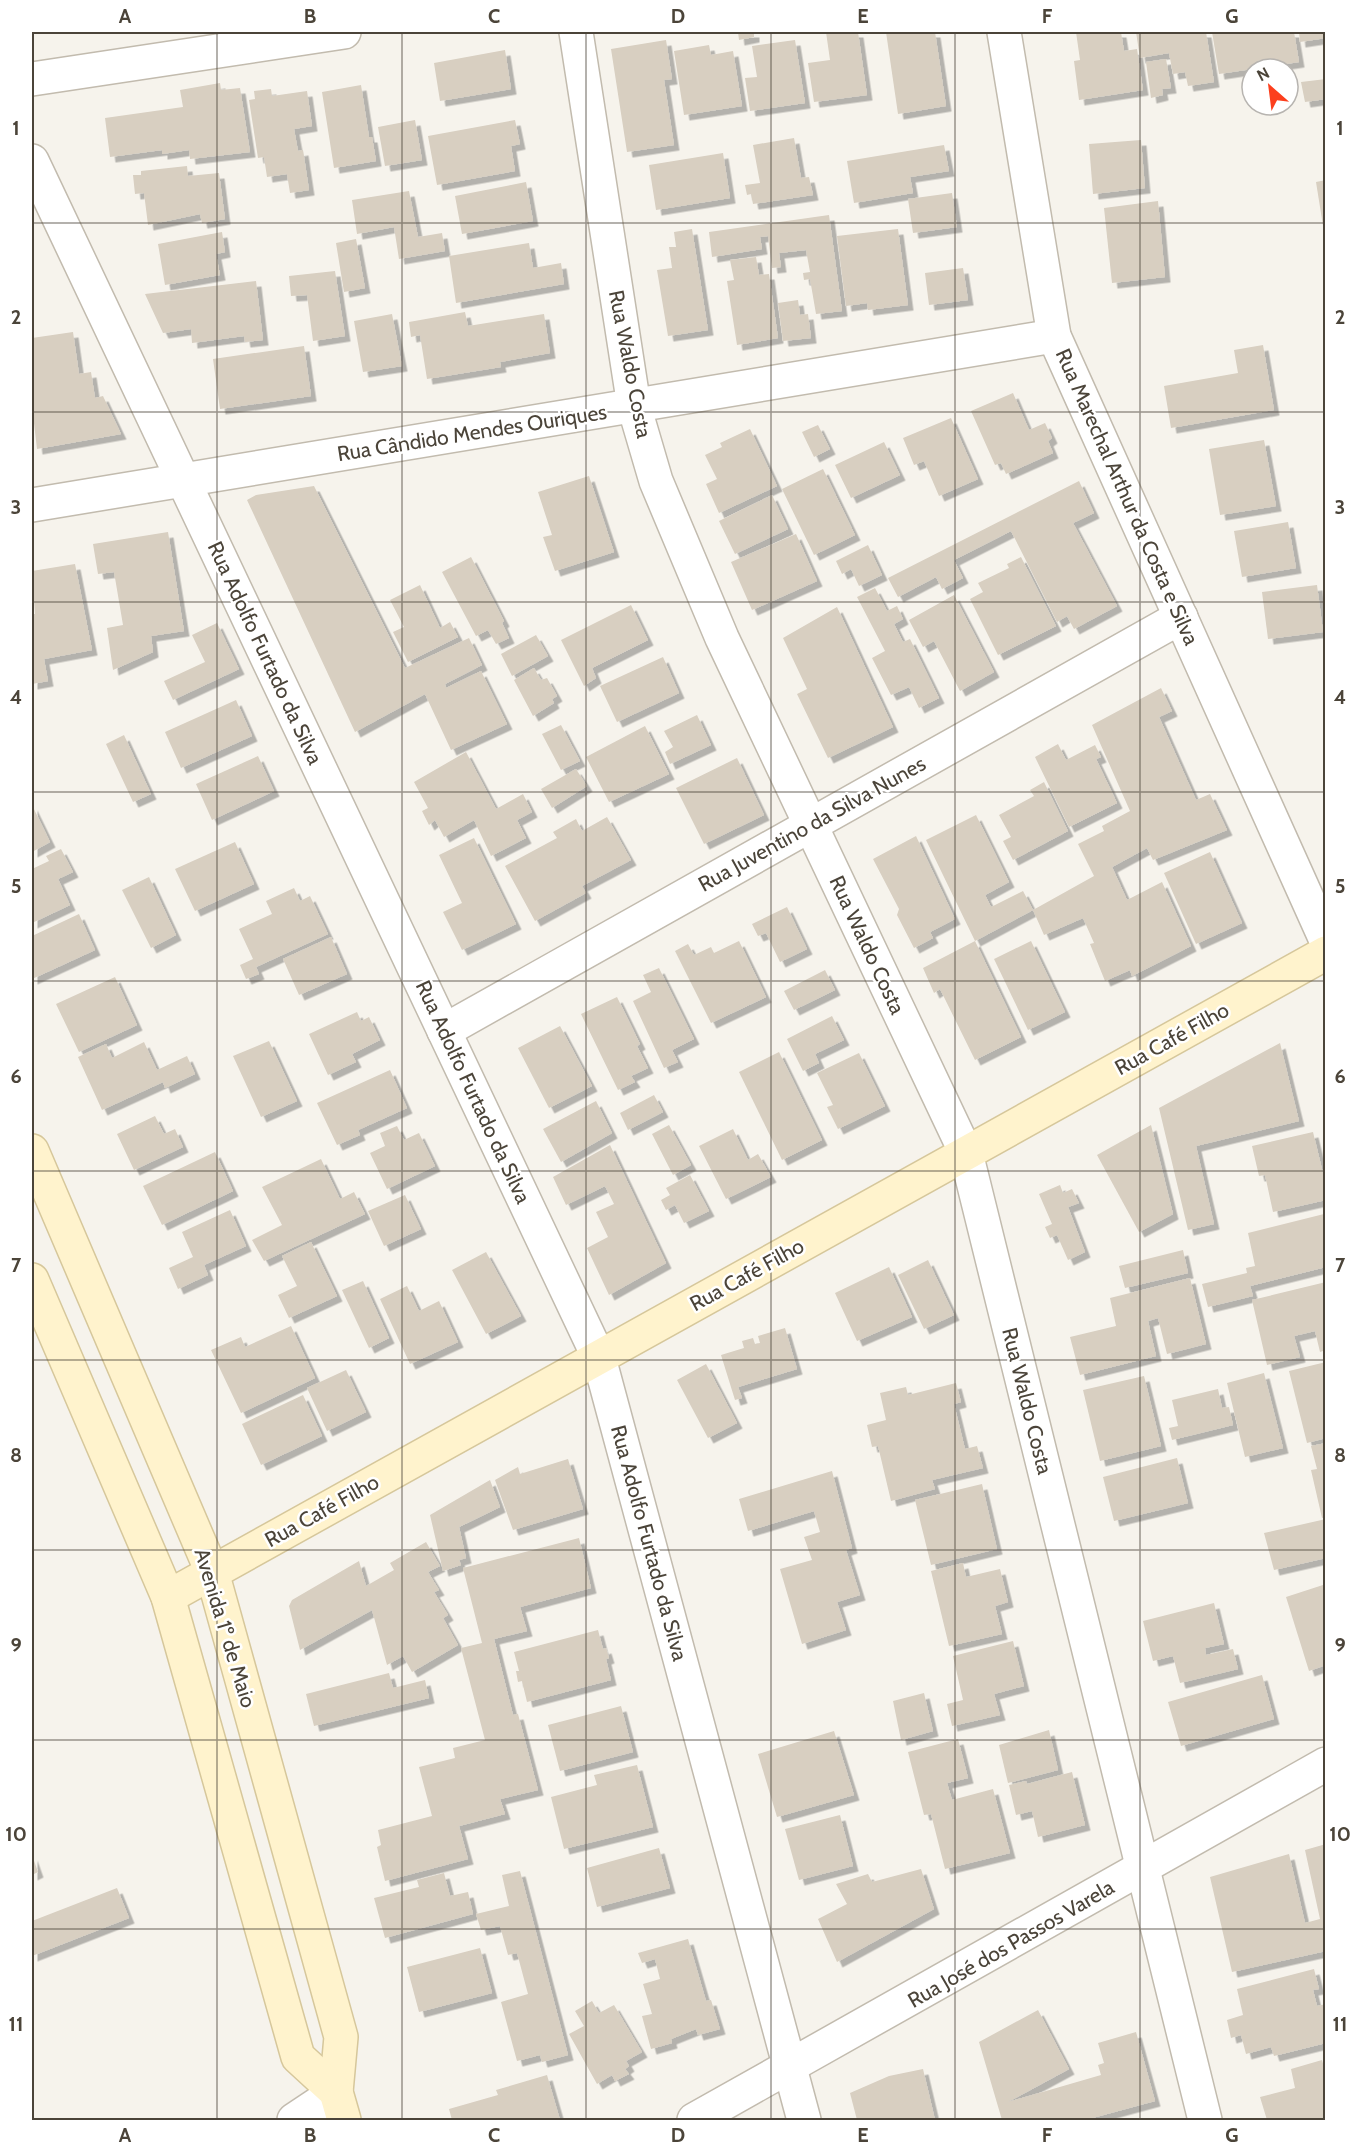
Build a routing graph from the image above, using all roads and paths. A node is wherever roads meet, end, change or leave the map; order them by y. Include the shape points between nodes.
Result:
1 (344, 32) edge
2 (576, 32) edge
3 (1004, 32) edge
4 (32, 79) edge
5 (32, 161) edge
6 (1054, 336) junction
7 (634, 406) junction
8 (183, 480) junction
9 (32, 505) edge
10 (1181, 617) junction
11 (810, 826) junction
12 (1326, 940) edge
13 (1326, 953) edge
14 (444, 1030) junction
15 (32, 1151) edge
16 (966, 1153) junction
17 (32, 1280) edge
18 (599, 1358) junction
19 (212, 1572) junction
20 (168, 1597) junction
21 (1326, 1764) edge
22 (1143, 1869) junction
23 (790, 2069) junction
24 (340, 2106) edge
25 (294, 2121) edge
26 (694, 2121) edge
27 (804, 2121) edge
28 (1205, 2121) edge

1 - 4 street
2 - 7 street, Rua Waldo Costa
3 - 6 street, Rua Marechal Arthur da Costa e Silva
5 - 8 street, Rua Adolfo Furtado da Silva
6 - 7 street, Rua Cândido Mendes Ouriques
6 - 10 street, Rua Marechal Arthur da Costa e Silva
7 - 8 street, Rua Cândido Mendes Ouriques
7 - 11 street, Rua Waldo Costa via 656,481 688,561
8 - 9 street, Rua Cândido Mendes Ouriques
8 - 14 street, Rua Adolfo Furtado da Silva
10 - 11 street, Rua Juventino da Silva Nunes
10 - 12 street, Rua Marechal Arthur da Costa e Silva
11 - 14 street, Rua Juventino da Silva Nunes
11 - 16 street, Rua Waldo Costa
13 - 16 street, Rua Café Filho
14 - 18 street, Rua Adolfo Furtado da Silva
15 - 19 street, Avenida 1º de Maio
16 - 18 street, Rua Café Filho
16 - 22 street, Rua Waldo Costa
17 - 20 street
18 - 19 street, Rua Café Filho
18 - 23 street, Rua Adolfo Furtado da Silva
19 - 20 street, Rua Café Filho
19 - 24 street, Avenida 1º de Maio via 341,2037
20 - 24 street via 298,2057
21 - 22 street, Rua José dos Passos Varela
22 - 23 street, Rua José dos Passos Varela
22 - 28 street, Rua Waldo Costa
23 - 26 street, Rua José dos Passos Varela
23 - 27 street, Rua Adolfo Furtado da Silva
24 - 25 street

